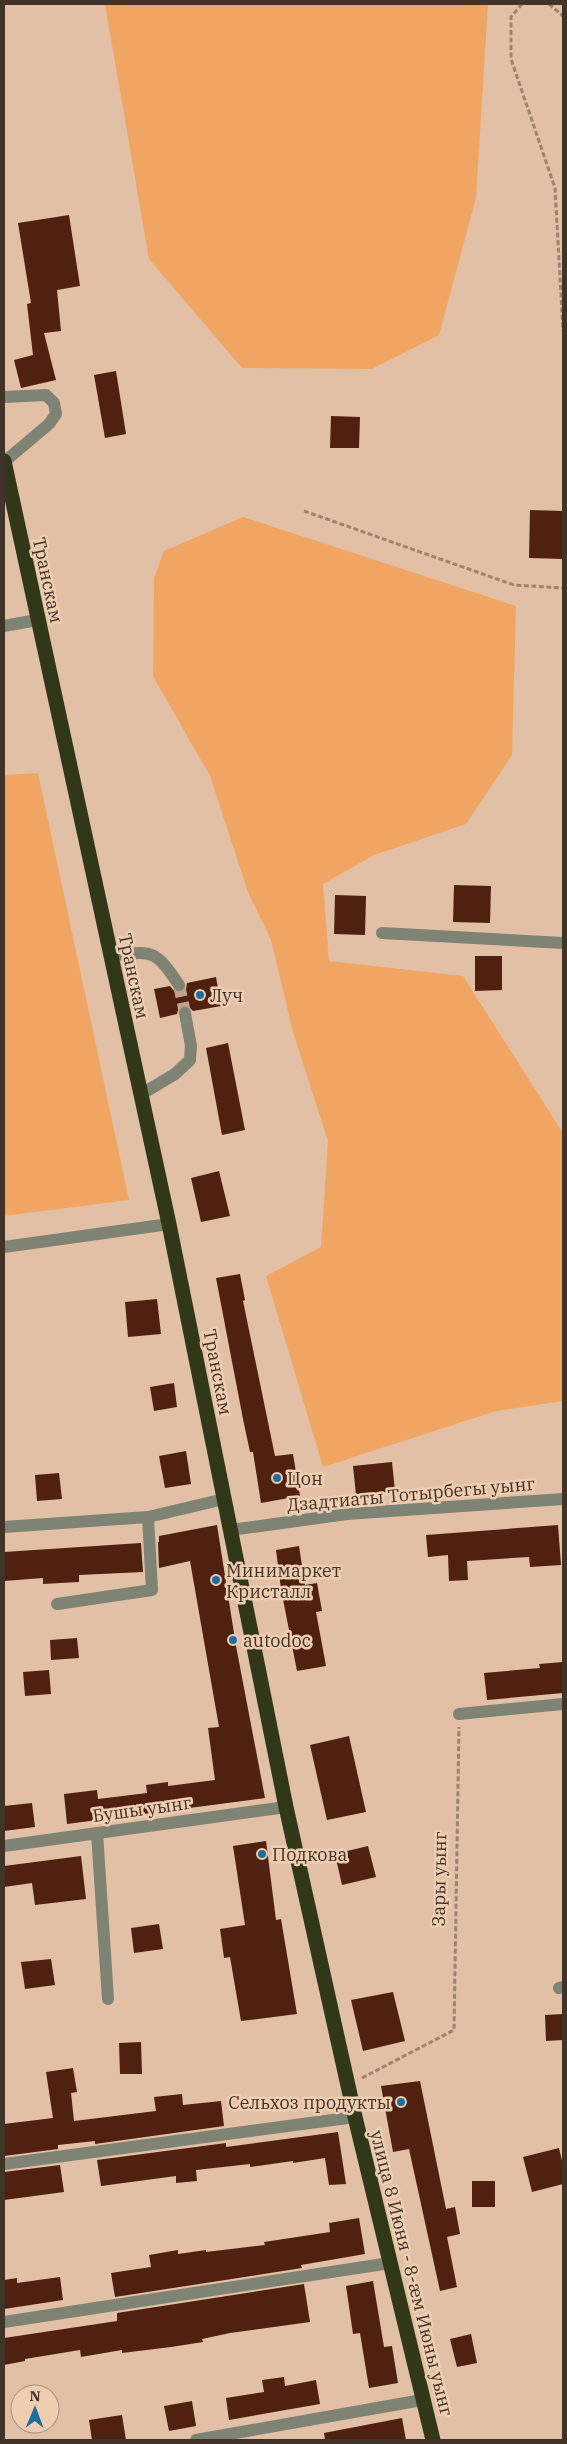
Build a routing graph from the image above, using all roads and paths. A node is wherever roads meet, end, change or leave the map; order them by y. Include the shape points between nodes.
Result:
1 (522, 4) edge
2 (548, 4) edge
3 (563, 16) edge
4 (563, 331) edge
5 (4, 397) edge
6 (4, 462) edge
7 (304, 511) dead end
8 (563, 588) edge
9 (37, 620) junction
10 (4, 626) edge
11 (382, 933) dead end
12 (563, 943) edge
13 (110, 956) junction
14 (179, 984) tunnel mouth
15 (185, 1013) tunnel mouth
16 (140, 1095) junction
17 (169, 1224) junction
18 (4, 1247) edge
19 (224, 1498) junction
20 (563, 1499) edge
21 (148, 1517) junction
22 (4, 1527) edge
23 (231, 1530) junction
24 (57, 1604) dead end
25 (563, 1704) edge
26 (459, 1714) joint
27 (286, 1807) junction
28 (97, 1833) junction
29 (4, 1846) edge
30 (108, 2000) dead end
31 (348, 2085) junction
32 (355, 2117) junction
33 (4, 2164) edge
34 (390, 2263) junction
35 (4, 2322) edge
36 (422, 2400) junction
37 (196, 2440) edge
38 (433, 2440) edge

1 - 4 path via 511,17 511,59 555,188
2 - 3 path
5 - 6 street via 46,395 54,403 56,414 49,424
6 - 9 highway, Транскам
7 - 8 path via 514,584
9 - 10 street
9 - 13 highway, Транскам
11 - 12 street
13 - 14 street via 144,952 162,959
13 - 16 highway, Транскам
15 - 16 street via 190,1060 175,1074
16 - 17 highway, Транскам
17 - 18 street
17 - 19 highway, Транскам
19 - 21 street
19 - 23 highway, улица 8 Июня - 8-ӕм Июны уынг
20 - 23 street, Дзадтиаты Тотырбегы уынг via 347,1514
21 - 22 street
21 - 24 street via 152,1590
23 - 27 highway, улица 8 Июня - 8-ӕм Июны уынг
25 - 26 street
26 - 31 path, Зары уынг via 454,2030
27 - 28 street, Бушы уынг
27 - 31 highway, улица 8 Июня - 8-ӕм Июны уынг
28 - 29 street, Бушы уынг
28 - 30 street
31 - 32 highway, улица 8 Июня - 8-ӕм Июны уынг
32 - 33 street
32 - 34 highway, улица 8 Июня - 8-ӕм Июны уынг
34 - 35 street
34 - 36 highway, улица 8 Июня - 8-ӕм Июны уынг
36 - 37 street
36 - 38 highway, улица 8 Июня - 8-ӕм Июны уынг

